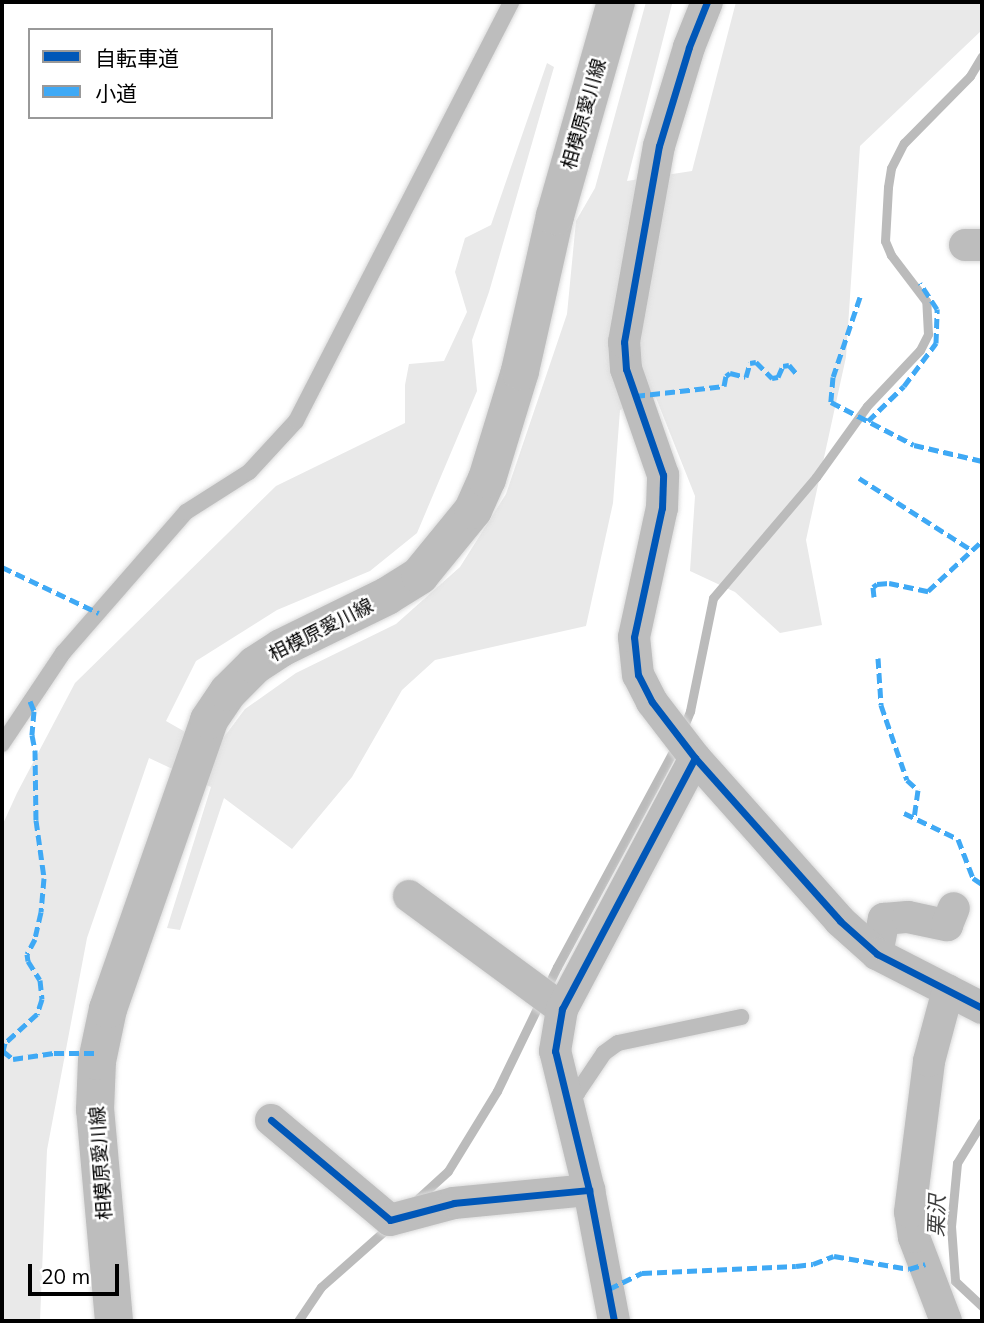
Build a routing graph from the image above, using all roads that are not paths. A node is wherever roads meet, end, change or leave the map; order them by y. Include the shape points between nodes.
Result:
1 (511, 2) edge
2 (616, 2) edge
3 (707, 2) edge
4 (2, 744) edge
5 (695, 758) junction
6 (409, 896) dead end
7 (954, 908) dead end
8 (877, 954) junction
9 (948, 990) junction
10 (982, 1008) edge
11 (562, 1009) junction
12 (740, 1017) dead end
13 (564, 1097) junction
14 (271, 1120) dead end
15 (589, 1190) junction
16 (114, 1321) edge
17 (614, 1321) edge
18 (946, 1321) edge

1 - 4 lane via 296,421 249,472 186,512 63,653
2 - 16 main road, 相模原愛川線 via 555,216 520,371 487,479 472,510 420,575 255,665 209,719 108,1009 97,1061 95,1110
3 - 5 street via 688,47 659,146 624,342 626,369 663,475 662,508 634,637 638,675 652,702
5 - 8 street via 840,921
5 - 11 street
6 - 11 street
7 - 8 street via 947,925 908,917 884,919
8 - 9 street
9 - 10 street
9 - 18 street via 929,1061 911,1212 914,1237
11 - 13 street via 555,1051
12 - 13 lane via 618,1043 604,1053 577,1093
13 - 15 street
14 - 15 street via 390,1220 453,1203
15 - 17 street

